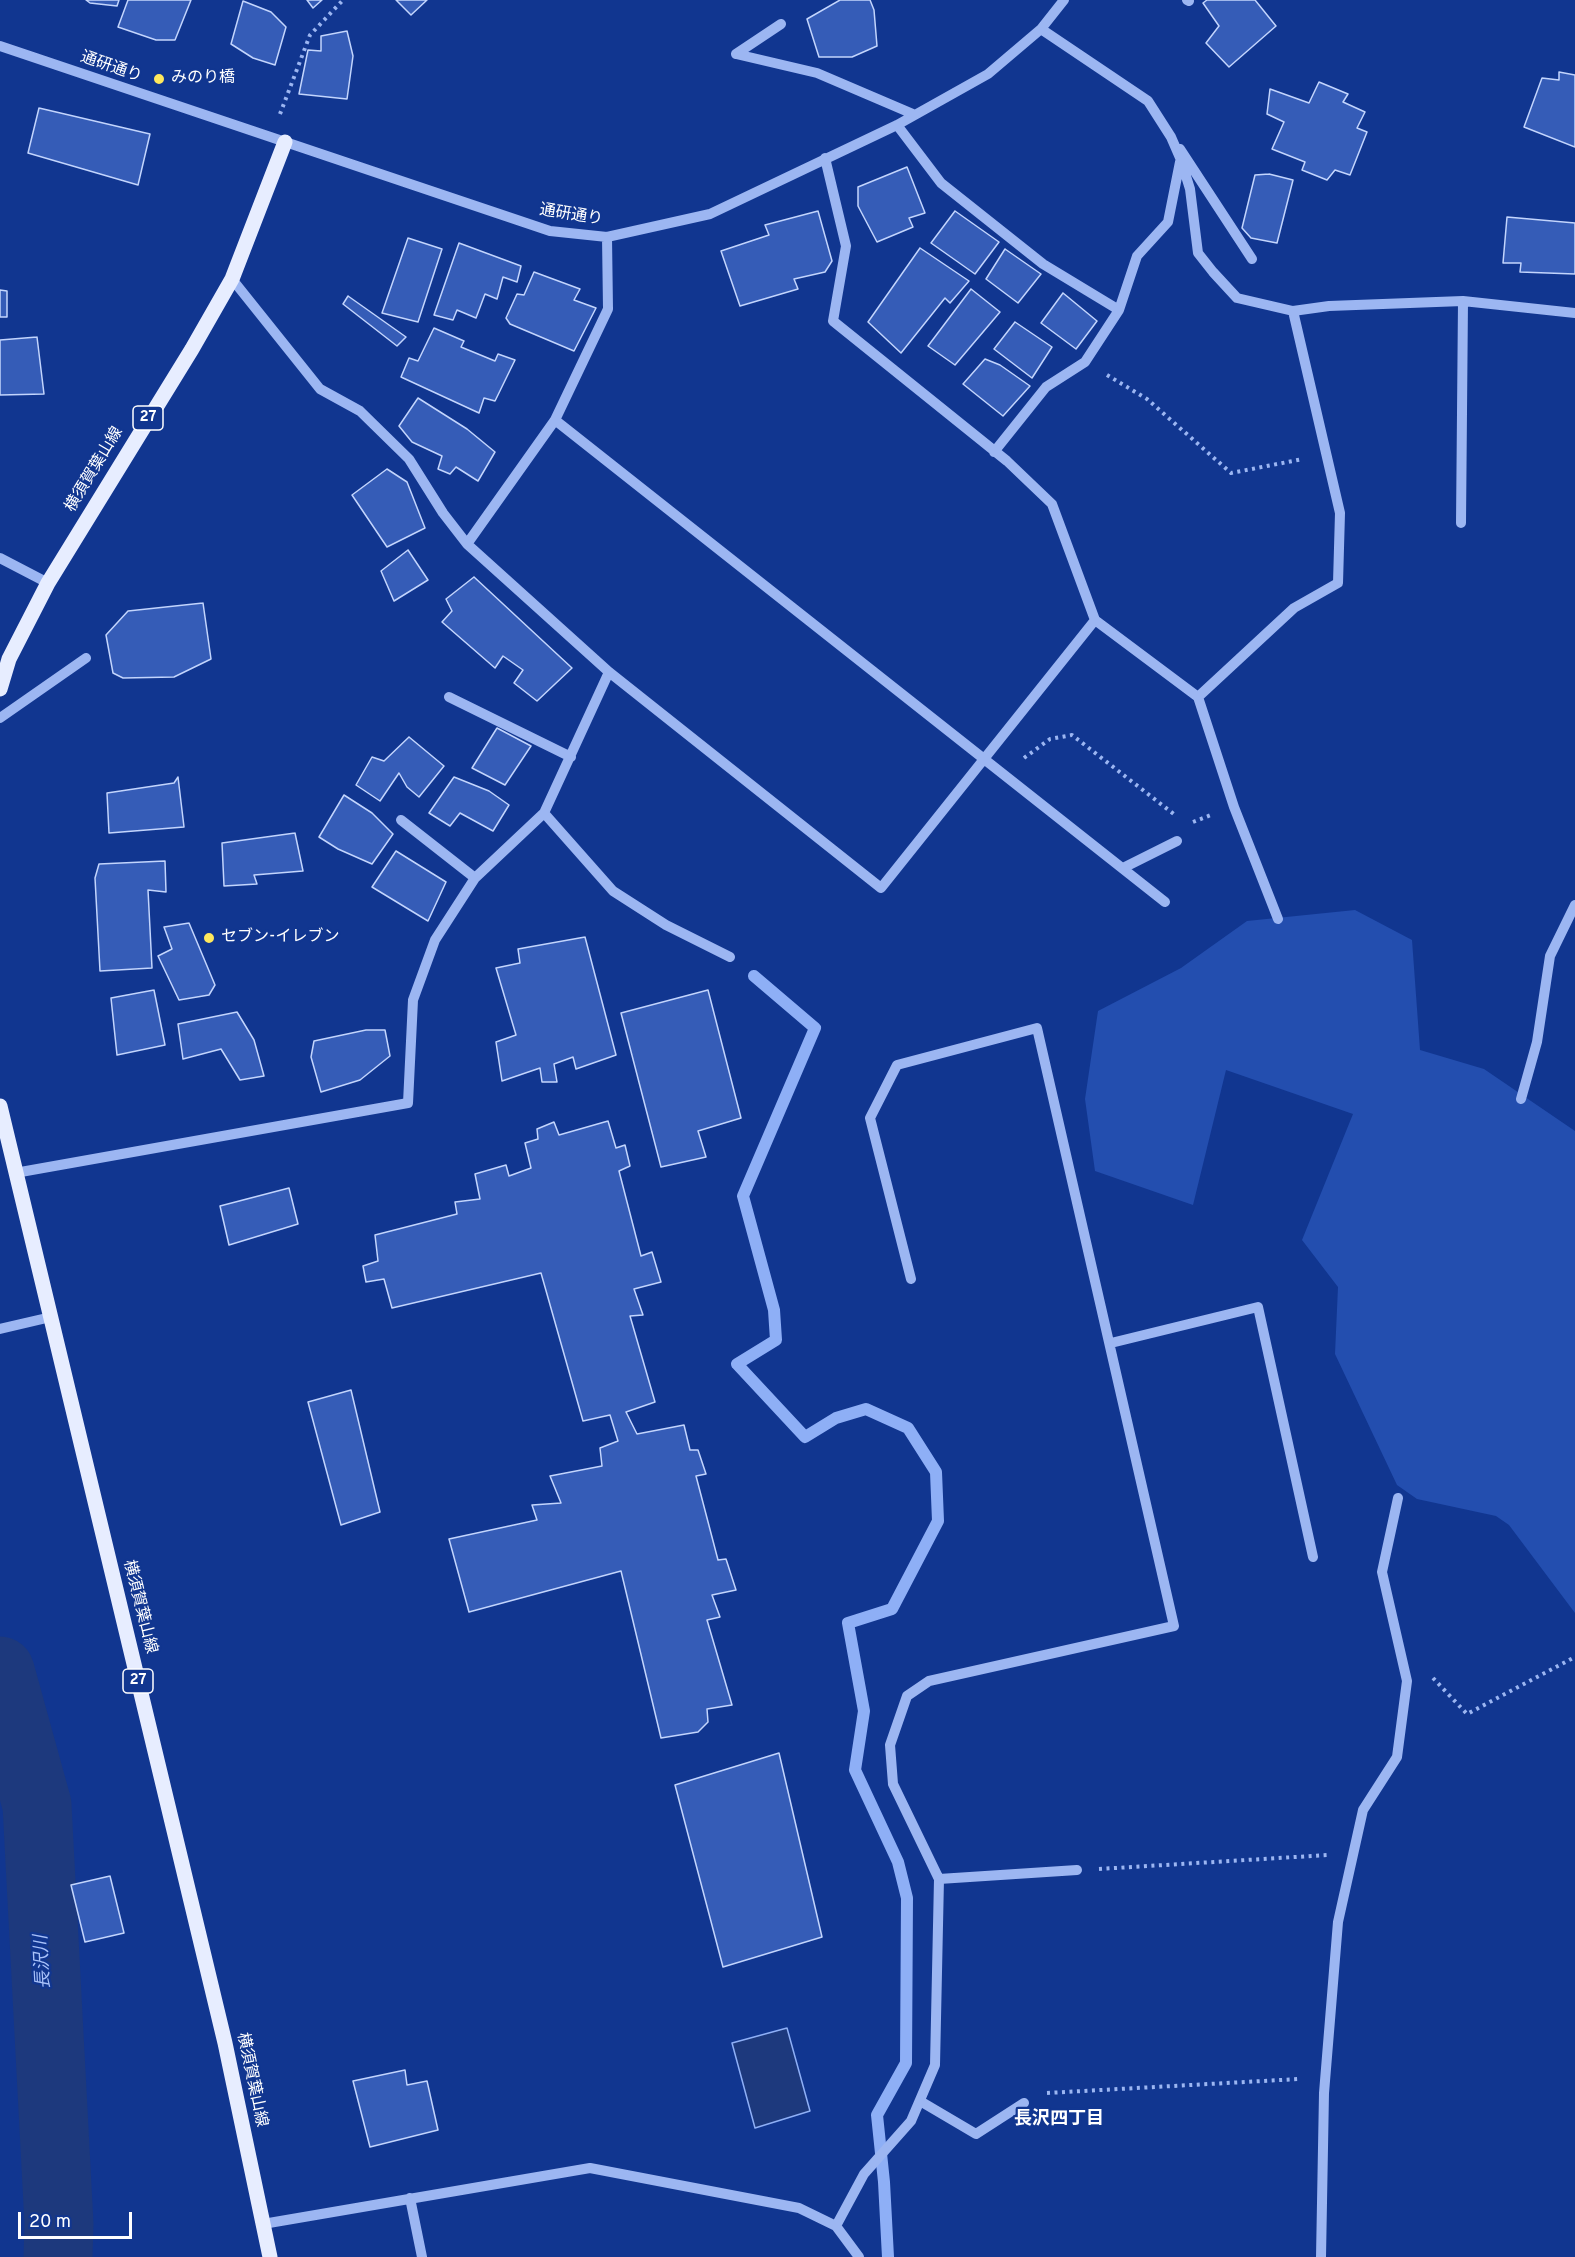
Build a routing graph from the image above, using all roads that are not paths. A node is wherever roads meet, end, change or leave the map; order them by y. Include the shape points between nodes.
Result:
1 (1064, 0) edge
2 (781, 24) dead end
3 (1041, 29) junction
4 (0, 46) edge
5 (913, 114) junction
6 (897, 125) junction
7 (1172, 137) junction
8 (278, 140) junction
9 (825, 158) junction
10 (1181, 160) junction
11 (607, 237) junction
12 (1252, 259) dead end
13 (232, 279) junction
14 (1463, 301) junction
15 (1119, 310) junction
16 (1293, 311) junction
17 (1575, 313) edge
18 (555, 420) junction
19 (994, 452) junction
20 (1461, 523) dead end
21 (467, 544) junction
22 (0, 558) edge
23 (48, 583) junction
24 (1095, 620) junction
25 (86, 658) dead end
26 (609, 672) junction
27 (0, 689) edge
28 (449, 697) dead end
29 (1198, 697) junction
30 (0, 718) edge
31 (571, 757) junction
32 (986, 758) junction
33 (544, 813) junction
34 (401, 820) dead end
35 (1177, 841) dead end
36 (1123, 868) junction
37 (475, 878) junction
38 (1165, 902) dead end
39 (1575, 905) edge
40 (1278, 920) dead end
41 (730, 957) dead end
42 (1521, 1099) dead end
43 (0, 1106) edge
44 (15, 1173) junction
45 (911, 1279) dead end
46 (51, 1317) junction
47 (0, 1329) edge
48 (1111, 1343) junction
49 (1398, 1498) dead end
50 (1313, 1557) dead end
51 (1077, 1870) road end
52 (939, 1879) junction
53 (920, 2101) junction
54 (1024, 2103) road end
55 (410, 2198) junction
56 (263, 2224) junction
57 (836, 2226) junction
58 (270, 2257) edge
59 (422, 2257) edge
60 (859, 2257) edge
61 (1321, 2257) edge

1 - 3 street, 通研通り
2 - 5 street via 736,54 817,73
3 - 5 street, 通研通り via 988,74
3 - 7 street via 1148,101
4 - 8 street, 通研通り
5 - 6 street, 通研通り
6 - 9 street, 通研通り
6 - 15 street via 941,183 1043,264
7 - 10 street
7 - 12 street
8 - 11 street, 通研通り via 550,231
8 - 13 main road, 横須賀葉山線 / 27
9 - 11 street, 通研通り via 710,214
9 - 19 street via 846,246 833,321
10 - 15 street via 1168,222 1137,256
10 - 16 street via 1190,189 1198,253 1212,272 1238,298
11 - 18 street via 608,309
13 - 21 street via 320,389 360,411 409,459
13 - 23 main road, 横須賀葉山線 / 27
14 - 16 street
14 - 17 street
14 - 20 street
15 - 19 street via 1085,362 1046,387
16 - 29 street via 1340,513 1338,583 1294,608
18 - 21 street
18 - 32 street
19 - 24 street via 1052,504
21 - 26 street
22 - 23 street
23 - 27 main road, 横須賀葉山線 / 27 via 9,659
24 - 29 street
24 - 32 street
25 - 30 street
26 - 31 street
26 - 32 street via 881,888
28 - 31 street
29 - 40 street via 1234,807
31 - 33 street
32 - 36 street
33 - 37 street
33 - 41 street via 613,891 666,925
34 - 37 street
35 - 36 street
36 - 38 street
37 - 44 street via 435,940 413,1000 408,1103
39 - 42 street via 1550,956 1537,1042
43 - 44 main road, 横須賀葉山線 / 27
44 - 46 main road, 横須賀葉山線 / 27
45 - 48 street via 870,1118 897,1065 1037,1028
46 - 47 street
46 - 56 main road, 横須賀葉山線 / 27 via 225,2043
48 - 50 street via 1258,1307
48 - 52 street via 1174,1626 929,1681 907,1696 890,1745 893,1784
49 - 61 street via 1382,1572 1407,1681 1397,1756 1363,1810 1338,1922 1325,2084
51 - 52 street
52 - 53 street via 935,2065
53 - 54 street via 976,2134
53 - 57 street via 911,2121 864,2174
55 - 56 street
55 - 57 street via 590,2168 799,2208
55 - 59 street
56 - 58 main road, 横須賀葉山線 / 27
57 - 60 street

